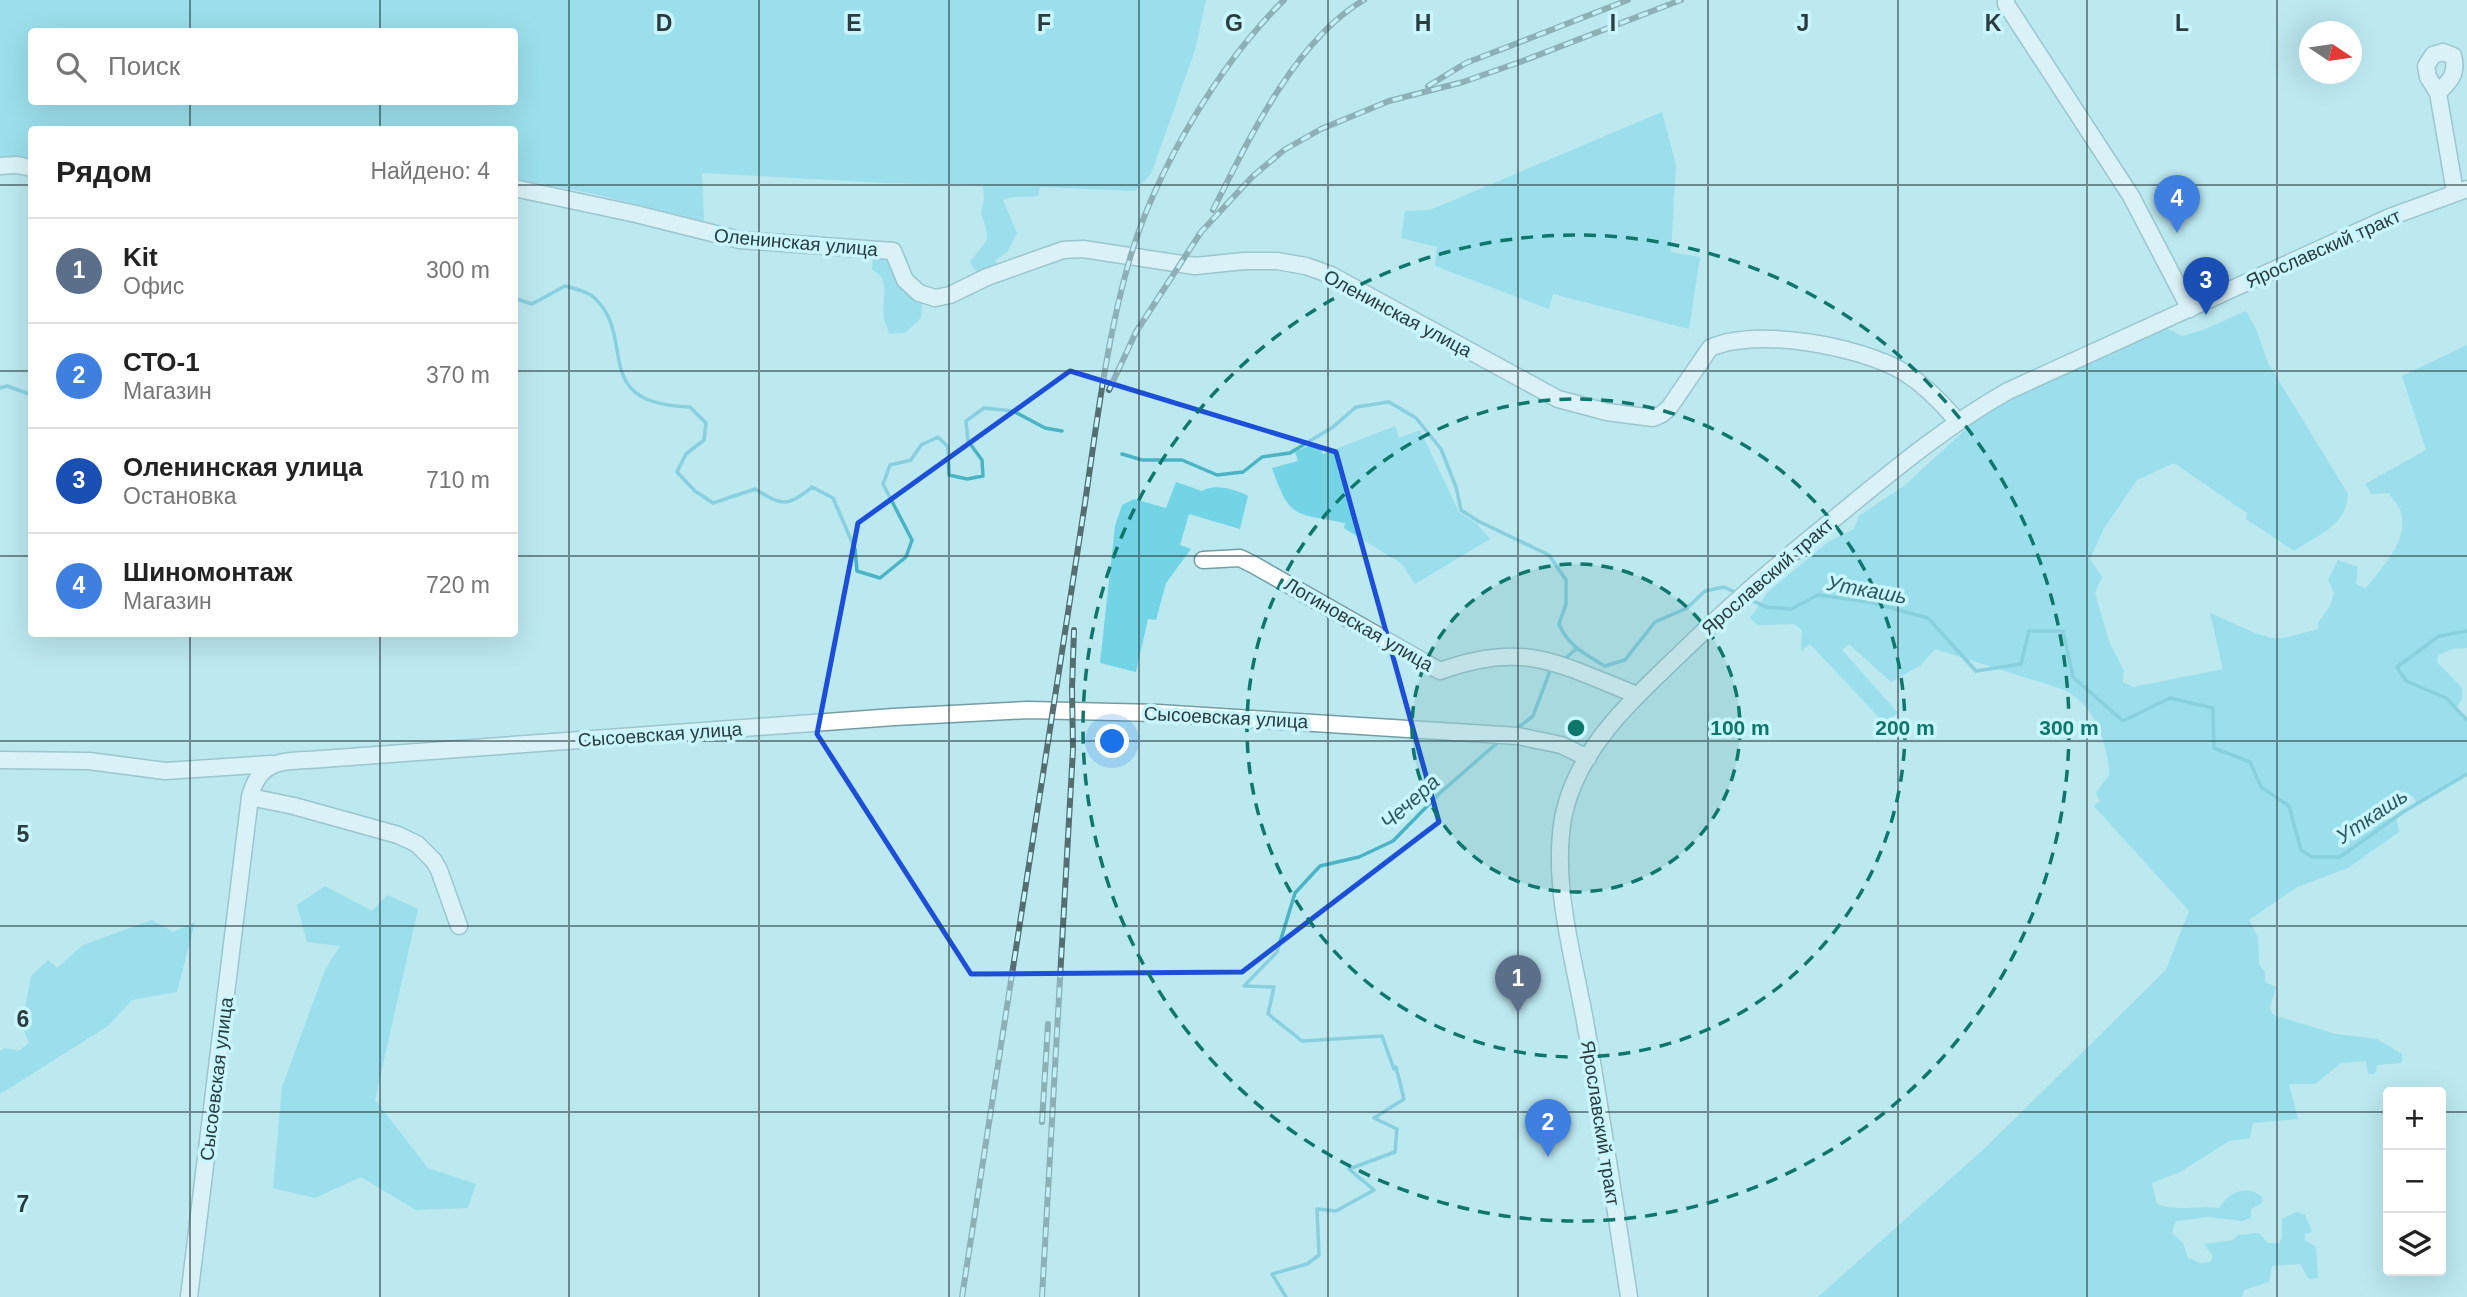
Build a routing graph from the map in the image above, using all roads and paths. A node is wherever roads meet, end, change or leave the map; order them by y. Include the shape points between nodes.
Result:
1 (2005, 1) edge
2 (2438, 93) dead end
3 (0, 166) edge
4 (28, 168) edge
5 (518, 188) edge
6 (2461, 190) edge
7 (2190, 309) junction
8 (1958, 422) junction
9 (1203, 560) dead end
10 (1637, 695) junction
11 (1588, 758) junction
12 (0, 760) edge
13 (277, 763) junction
14 (227, 767) junction
15 (251, 792) junction
16 (459, 926) dead end
17 (189, 1297) edge
18 (1629, 1297) edge

1 - 7 street via 2131,195
2 - 6 street
3 - 4 street
5 - 8 street, Оленинская улица via 740,240 893,251 905,279 919,293 935,298 1063,250 1195,266 1276,261 1306,266 1331,275 1558,399 1653,418 1669,408 1710,348 1749,341 1816,344 1863,354 1903,372 1924,386
6 - 7 street, Ярославский тракт via 2390,217
7 - 8 street, Ярославский тракт via 2008,391
8 - 10 street, Ярославский тракт via 1768,572
9 - 10 street, Логиновская улица via 1240,558 1440,671 1470,660 1520,655 1543,659
10 - 11 street, Ярославский тракт
11 - 13 street, Сысоевская улица via 1562,745 1518,736 1158,713 1028,710
11 - 18 street, Ярославский тракт via 1564,812 1561,889
12 - 14 street, Сысоевская улица via 89,761 166,771
13 - 14 street, Сысоевская улица
13 - 15 street via 258,774
14 - 15 street via 249,777
15 - 16 street via 417,844 439,870
15 - 17 street, Сысоевская улица

